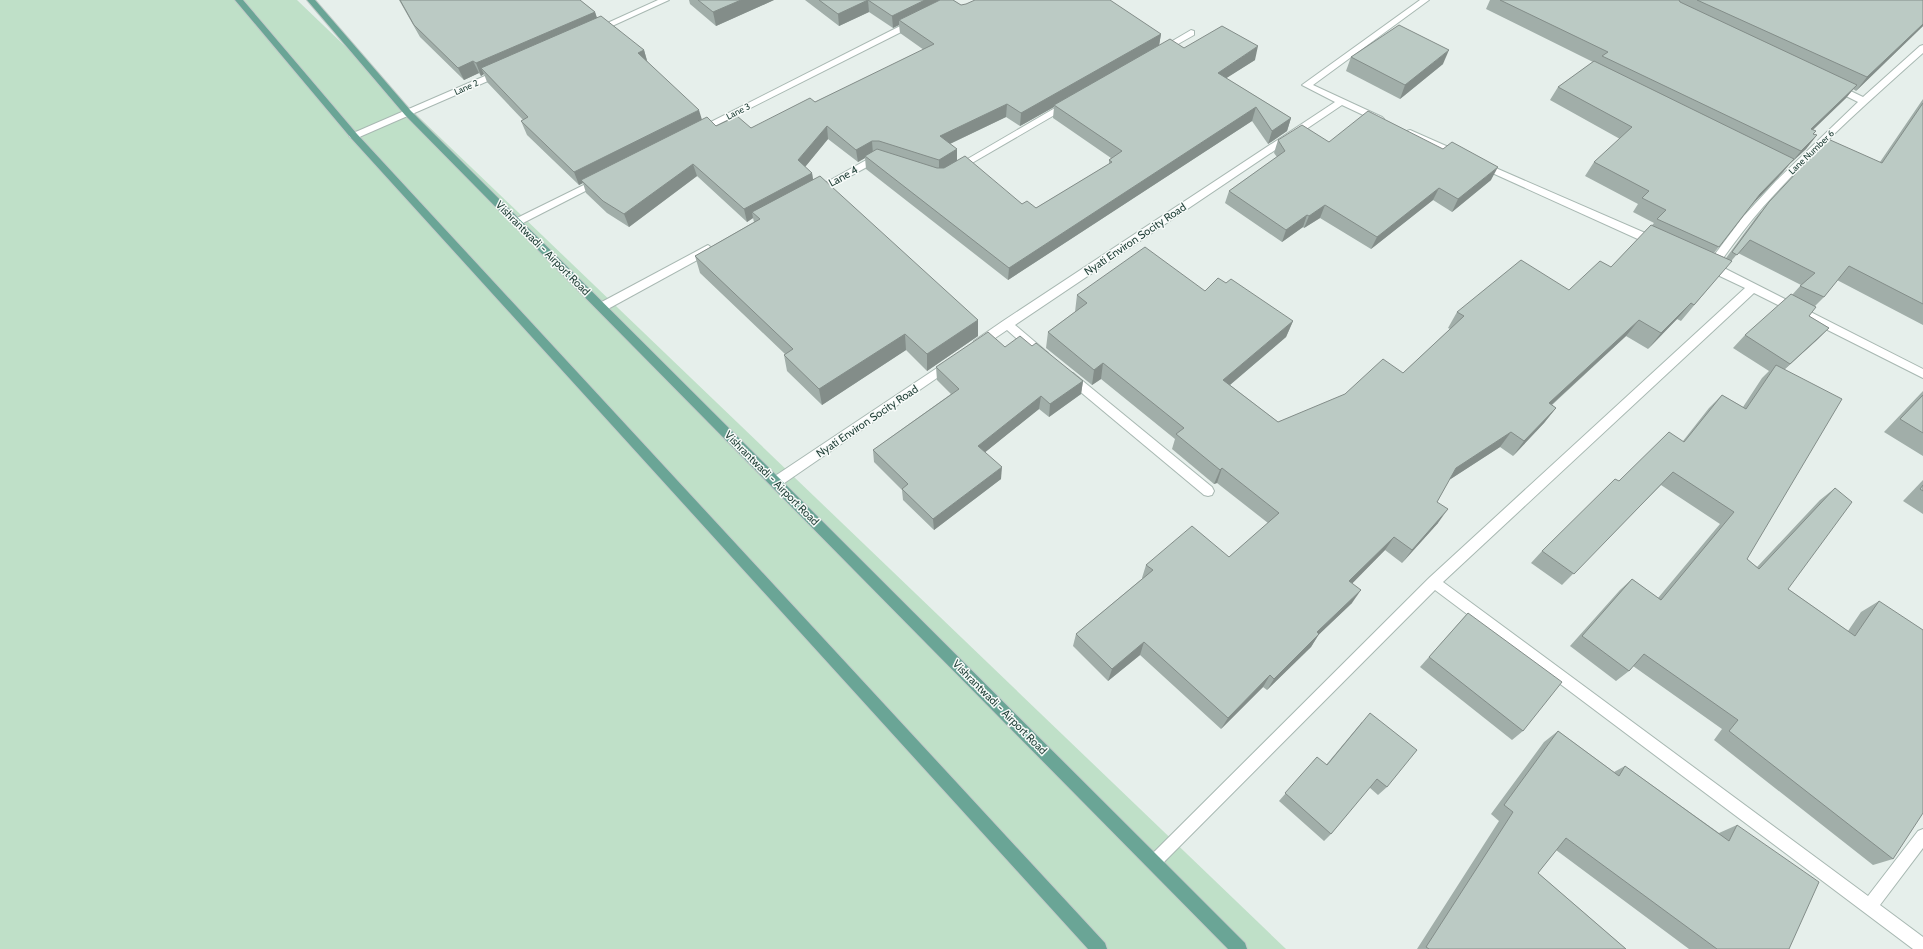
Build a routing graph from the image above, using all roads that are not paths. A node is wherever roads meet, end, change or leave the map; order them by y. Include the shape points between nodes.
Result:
1 (239, 0) edge
2 (311, 0) edge
3 (665, 0) edge
4 (1425, 0) edge
5 (923, 18) edge
6 (1191, 33) dead end
7 (586, 34) edge
8 (1923, 48) edge
9 (1150, 56) edge
10 (508, 69) edge
11 (1829, 84) edge
12 (1075, 99) edge
13 (1864, 101) junction
14 (1341, 102) junction
15 (408, 113) junction
16 (354, 136) junction
17 (688, 136) edge
18 (891, 162) edge
19 (947, 174) edge
20 (609, 175) edge
21 (808, 195) edge
22 (517, 222) junction
23 (719, 243) edge
24 (1668, 247) edge
25 (1696, 260) edge
26 (1711, 266) junction
27 (1753, 287) junction
28 (602, 307) junction
29 (1007, 324) junction
30 (1923, 374) edge
31 (776, 482) junction
32 (1208, 491) dead end
33 (1434, 582) junction
34 (1923, 836) edge
35 (1154, 862) junction
36 (1870, 907) junction
37 (1923, 947) edge
38 (1099, 949) edge
39 (1239, 949) edge

1 - 16 main road
2 - 15 main road, Vishrantwadi - Airport Road
3 - 7 street
4 - 14 street via 1306,85
5 - 17 street, Lane 3
6 - 9 street
8 - 13 street, Lane Number 6
10 - 15 street, Lane 2
11 - 13 street
12 - 19 street
13 - 26 street, Lane Number 6 via 1788,169
14 - 24 street
14 - 29 street, Nyati Environ Socity Road
15 - 16 street, Lane 2
15 - 22 main road, Vishrantwadi - Airport Road
16 - 38 main road
18 - 21 street, Lane 4 via 877,157
20 - 22 street
22 - 28 main road, Vishrantwadi - Airport Road
23 - 28 street
25 - 26 street
26 - 27 street
27 - 30 street
27 - 33 street
28 - 31 main road, Vishrantwadi - Airport Road
29 - 31 street, Nyati Environ Socity Road
29 - 32 street
31 - 35 main road, Vishrantwadi - Airport Road
33 - 35 street
33 - 36 street
34 - 36 street
35 - 39 main road, Vishrantwadi - Airport Road
36 - 37 street

